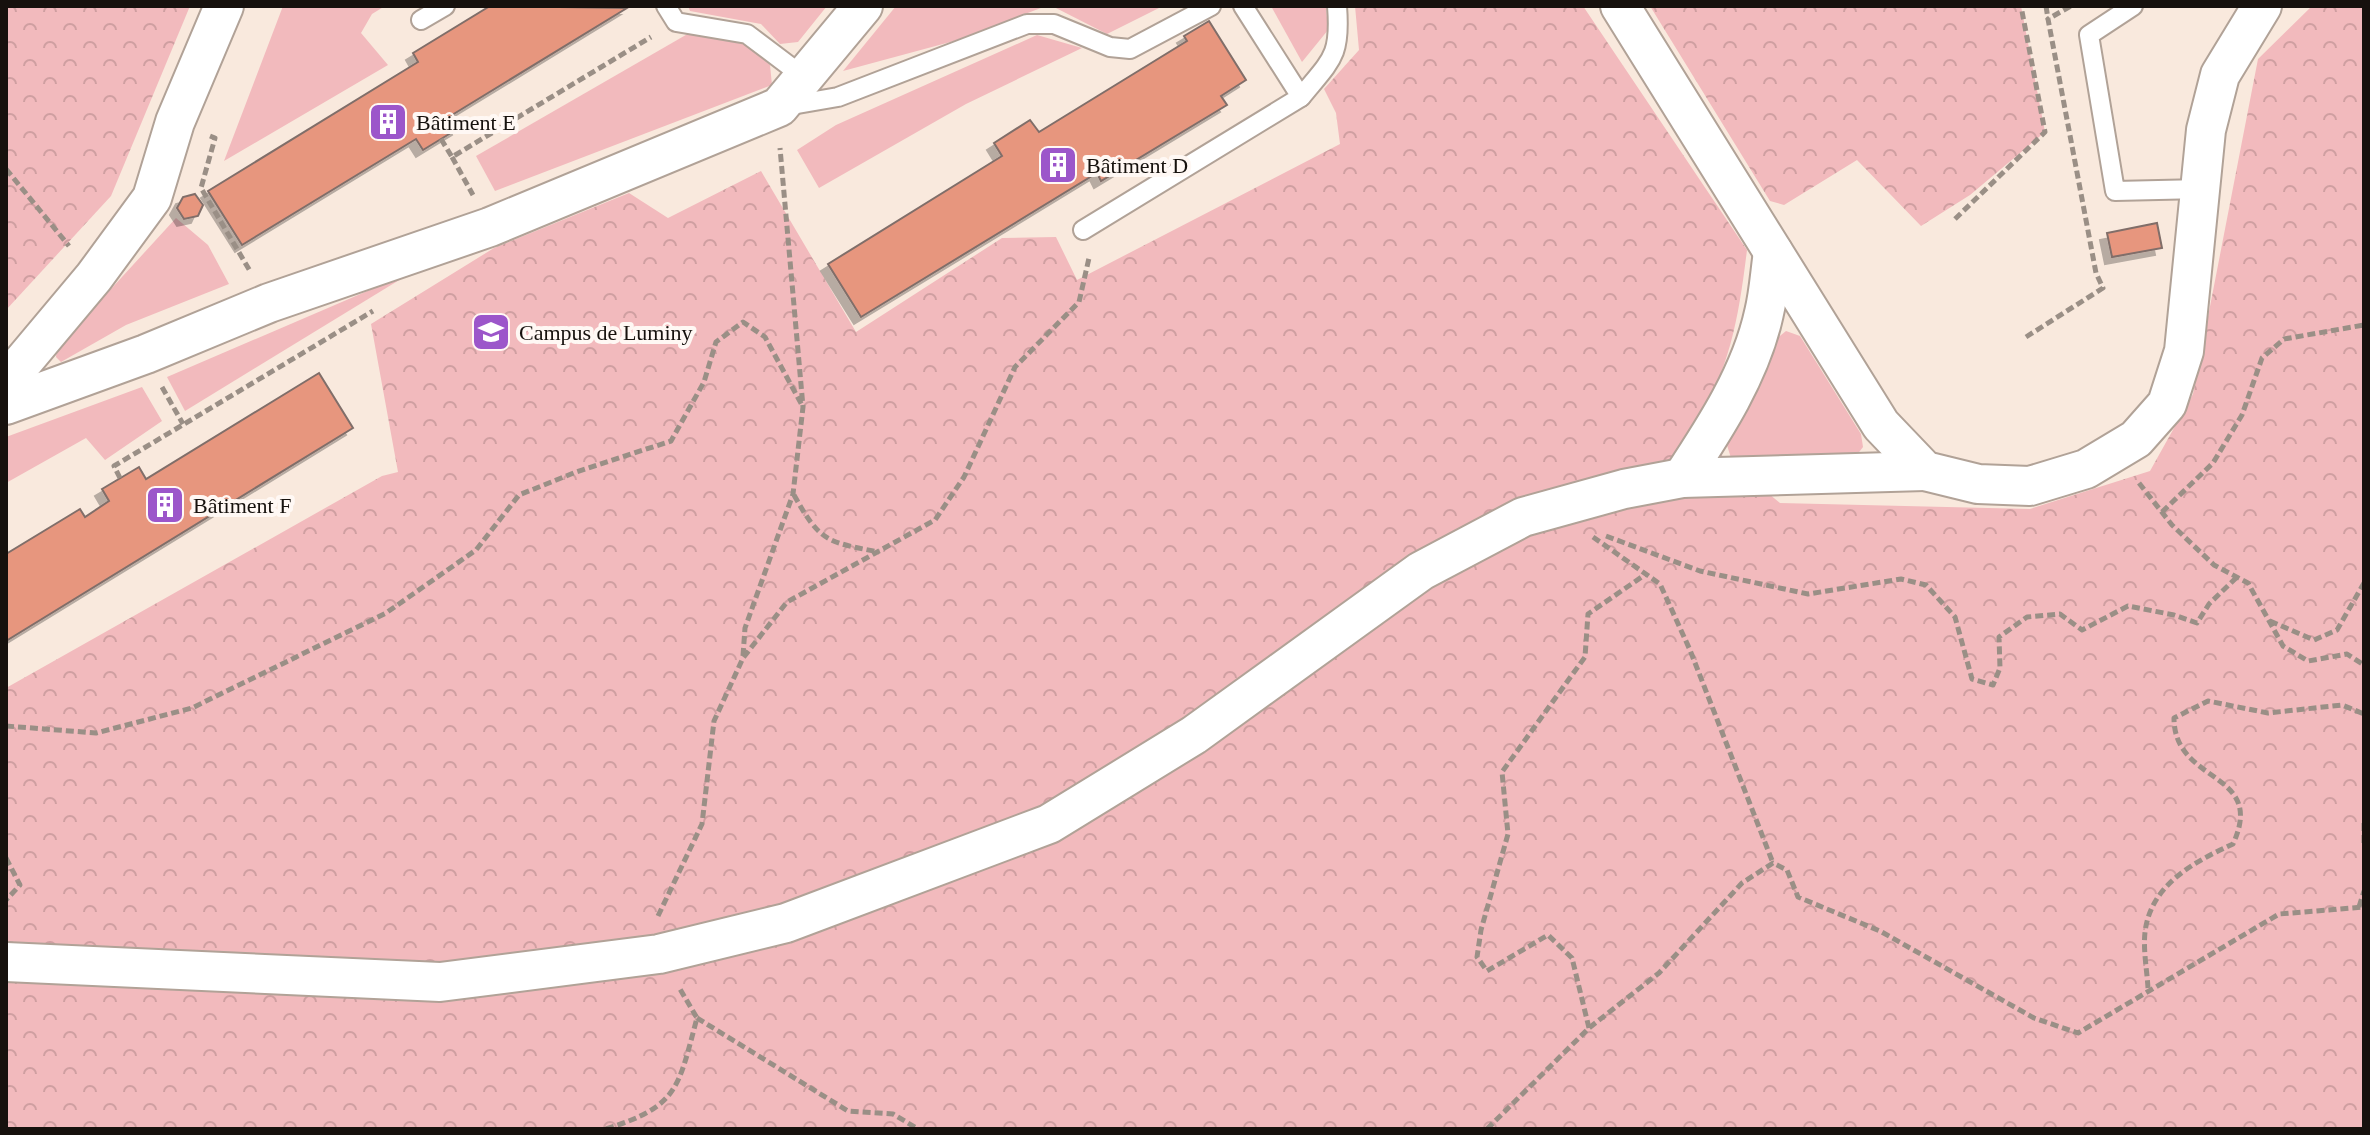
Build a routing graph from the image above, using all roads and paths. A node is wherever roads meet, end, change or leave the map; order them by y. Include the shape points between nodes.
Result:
1 (224, 6) edge
2 (445, 6) edge
3 (863, 6) edge
4 (1211, 6) edge
5 (1243, 6) edge
6 (1337, 6) edge
7 (1620, 6) edge
8 (2021, 6) edge
9 (2046, 6) edge
10 (2071, 6) edge
11 (2133, 6) edge
12 (2262, 6) edge
13 (671, 14) edge
14 (2048, 19) junction
15 (421, 20) dead end
16 (804, 77) junction
17 (1301, 97) junction
18 (779, 107) junction
19 (175, 122) junction
20 (441, 139) dead end
21 (6, 169) edge
22 (2202, 189) junction
23 (1955, 219) dead end
24 (1083, 230) joint
25 (1773, 252) junction
26 (94, 277) junction
27 (269, 303) junction
28 (387, 303) dead end
29 (2364, 325) edge
30 (2026, 337) dead end
31 (158, 379) dead end
32 (6, 382) edge
33 (6, 405) edge
34 (803, 407) junction
35 (183, 424) junction
36 (2115, 452) junction
37 (1925, 471) junction
38 (120, 478) dead end
39 (1682, 478) junction
40 (793, 494) junction
41 (2162, 512) junction
42 (1563, 516) junction
43 (879, 552) junction
44 (1646, 574) junction
45 (2237, 577) junction
46 (2364, 583) edge
47 (2269, 620) junction
48 (743, 658) junction
49 (2364, 665) edge
50 (2364, 714) edge
51 (6, 726) edge
52 (2364, 823) edge
53 (2364, 847) edge
54 (6, 858) edge
55 (1773, 863) junction
56 (2364, 891) edge
57 (6, 900) edge
58 (2361, 907) edge
59 (659, 954) junction
60 (6, 962) edge
61 (2148, 988) junction
62 (697, 1018) junction
63 (1589, 1028) junction
64 (606, 1129) edge
65 (918, 1129) edge
66 (1487, 1129) edge

1 - 19 street
2 - 15 lane
3 - 16 street
4 - 18 lane via 1130,49 1110,47 1054,24 1027,24 838,97
5 - 17 lane
6 - 17 lane via 1340,42
7 - 25 street
8 - 23 path via 2045,132
9 - 14 path
10 - 14 path
11 - 22 lane via 2089,35 2115,191
12 - 22 street via 2220,75 2206,130
13 - 16 lane via 747,34
13 - 20 path via 452,157
14 - 30 path via 2103,288
16 - 18 street
17 - 24 lane
18 - 27 street via 490,227
18 - 34 path via 780,176
19 - 26 street via 152,198
19 - 27 path via 215,138 201,188
21 - 26 path
22 - 36 street via 2184,351 2167,404 2136,439
24 - 43 path via 1091,264 1079,302 1015,367 964,477 935,520
25 - 37 street via 1881,425
25 - 39 street via 1764,315 1742,376 1719,423
26 - 32 street
27 - 33 street
28 - 35 path
29 - 41 path via 2284,339 2262,358 2242,415 2213,463
31 - 35 path
34 - 40 path
34 - 51 path via 765,337 743,322 716,342 704,382 671,441 519,495 476,550 386,613 192,708 96,733
35 - 38 path via 114,466
36 - 37 street via 2086,469 2030,486 1978,484
36 - 41 path
37 - 39 street
39 - 42 street
40 - 43 path via 812,528 836,544
40 - 48 path via 745,628
41 - 45 path via 2214,565
42 - 44 path
42 - 45 path via 1700,571 1808,594 1901,579 1926,585 1955,617 1972,679 1993,685 2000,668 1999,637 2027,617 2060,614 2082,630 2128,606 2197,623
42 - 59 street via 1523,517 1421,571 1194,735 1049,824 786,923
43 - 48 path via 787,602
44 - 55 path via 1660,584 1690,650
44 - 63 path via 1588,614 1585,657 1502,772 1508,834 1477,957 1487,971 1548,935 1572,958
45 - 47 path via 2248,583
46 - 47 path via 2337,630 2314,640
47 - 49 path via 2283,646 2308,661 2347,654
48 - 59 path via 714,721 702,824 658,914
50 - 61 path via 2342,705 2268,713 2208,701 2174,718 2174,738 2193,765 2226,783 2237,797 2240,827 2233,844 2191,863 2162,889 2145,931
52 - 53 path
54 - 57 path via 20,885
55 - 61 path via 1787,870 1798,897 1880,931 2034,1018 2078,1033
55 - 63 path via 1742,883 1659,973
56 - 58 path
58 - 61 path via 2279,914
59 - 60 street via 440,982
59 - 62 path
62 - 64 path via 679,1085 646,1116
62 - 65 path via 848,1111 893,1114
63 - 66 path

